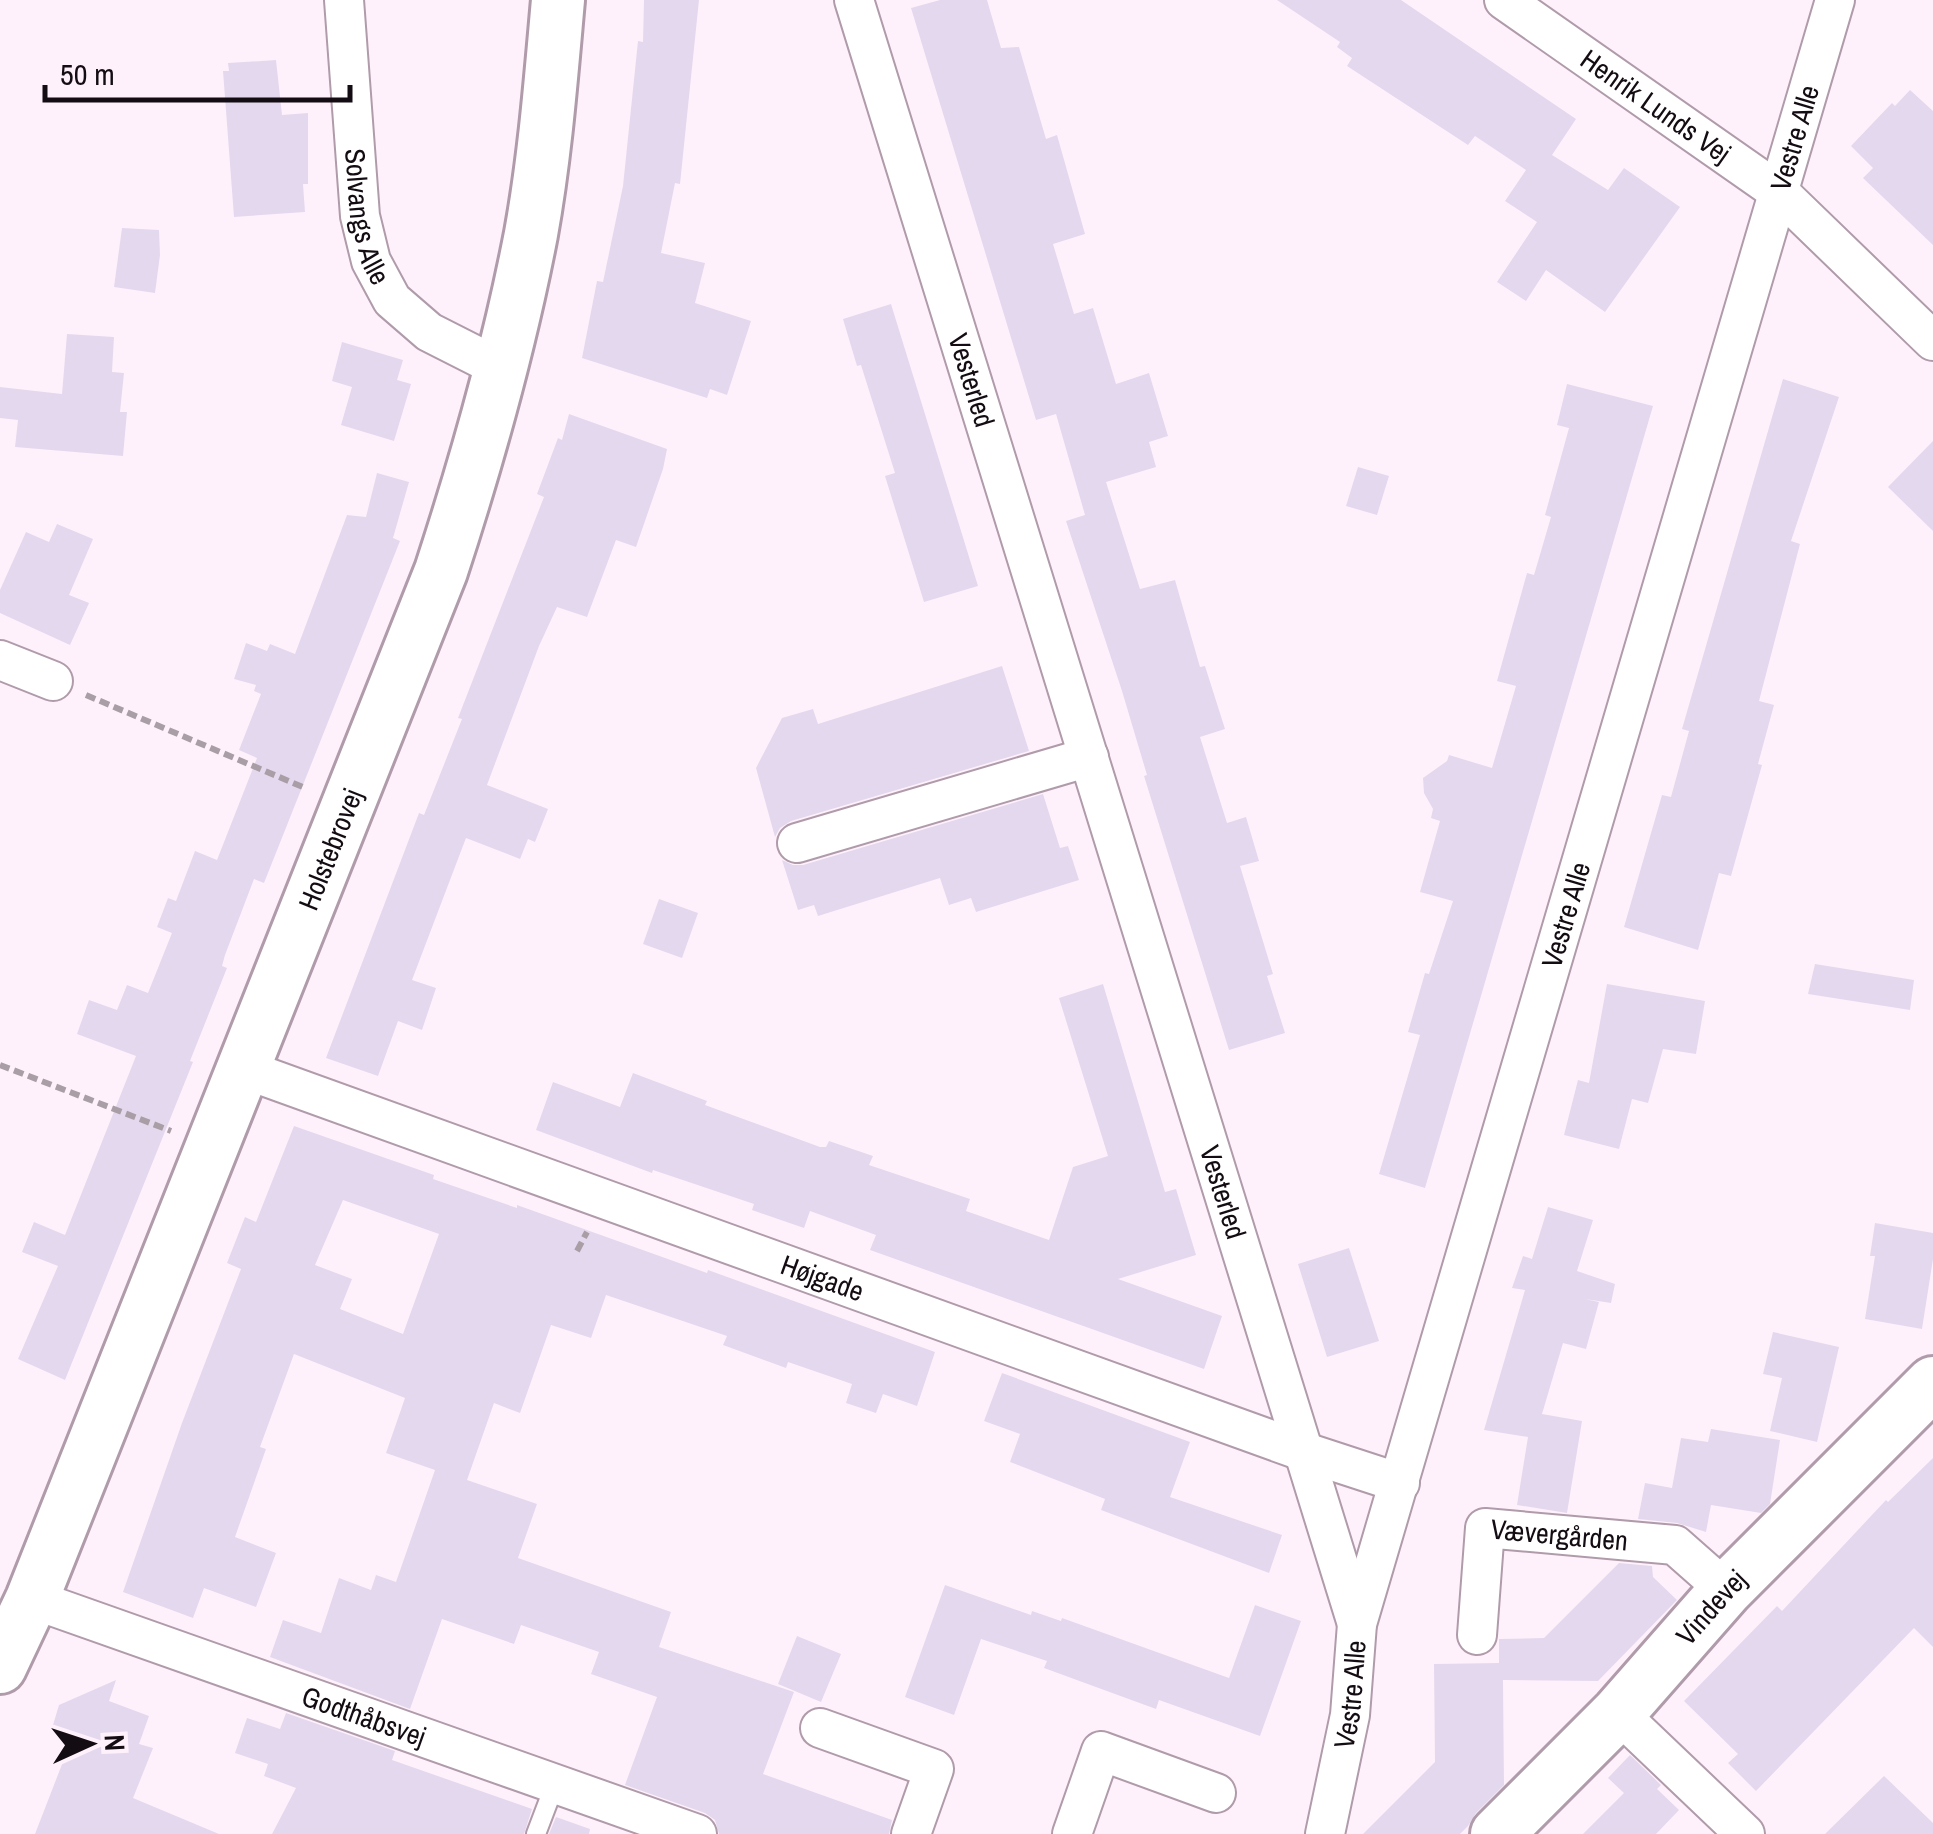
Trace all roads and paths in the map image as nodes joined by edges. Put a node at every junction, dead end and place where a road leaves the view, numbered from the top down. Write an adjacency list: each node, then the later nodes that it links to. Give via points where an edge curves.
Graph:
1 (344, 0): 8 (street, Solvangs Alle, via 360,216 371,261 392,300 429,332)
2 (558, 0): 8 (street, Holstebrovej, via 530,234)
3 (854, 0): 11 (street, Vesterled)
4 (1504, 0): 6 (street, Henrik Lunds Vej)
5 (1835, 0): 6 (street, Vestre Alle)
6 (1780, 193): 7 (street, Henrik Lunds Vej); 19 (street, Vestre Alle)
7 (1933, 341)
8 (500, 368): 12 (street, Holstebrovej, via 440,572)
9 (0, 660): 10 (street)
10 (52, 681): 12 (path)
11 (1089, 757): 13 (street); 18 (street, Vesterled)
12 (348, 806): 15 (street, Holstebrovej)
13 (797, 844)
14 (0, 1065): 16 (path)
15 (244, 1069): 16 (street, Holstebrovej); 18 (street, Højgade)
16 (212, 1148): 21 (street, Holstebrovej)
17 (1933, 1384): 20 (street, Vindevej)
18 (1302, 1451): 19 (street, Højgade); 22 (street, Vesterled)
19 (1400, 1483): 22 (street, Vestre Alle)
20 (1726, 1590): 23 (street, Vævergården, via 1675,1545 1485,1528); 25 (street, Vindevej)
21 (32, 1599): 24 (street, Holstebrovej); 27 (street, Godthåbsvej)
22 (1357, 1624): 33 (street, Vestre Alle, via 1350,1715)
23 (1478, 1635)
24 (0, 1666)
25 (1618, 1713): 34 (street, Vindevej); 35 (street)
26 (820, 1728): 31 (street, via 934,1769)
27 (555, 1784): 29 (lane); 30 (street, Godthåbsvej)
28 (1216, 1792): 32 (street, via 1101,1752)
29 (536, 1834)
30 (697, 1834)
31 (911, 1834)
32 (1072, 1834)
33 (1326, 1834)
34 (1497, 1834)
35 (1745, 1834)

